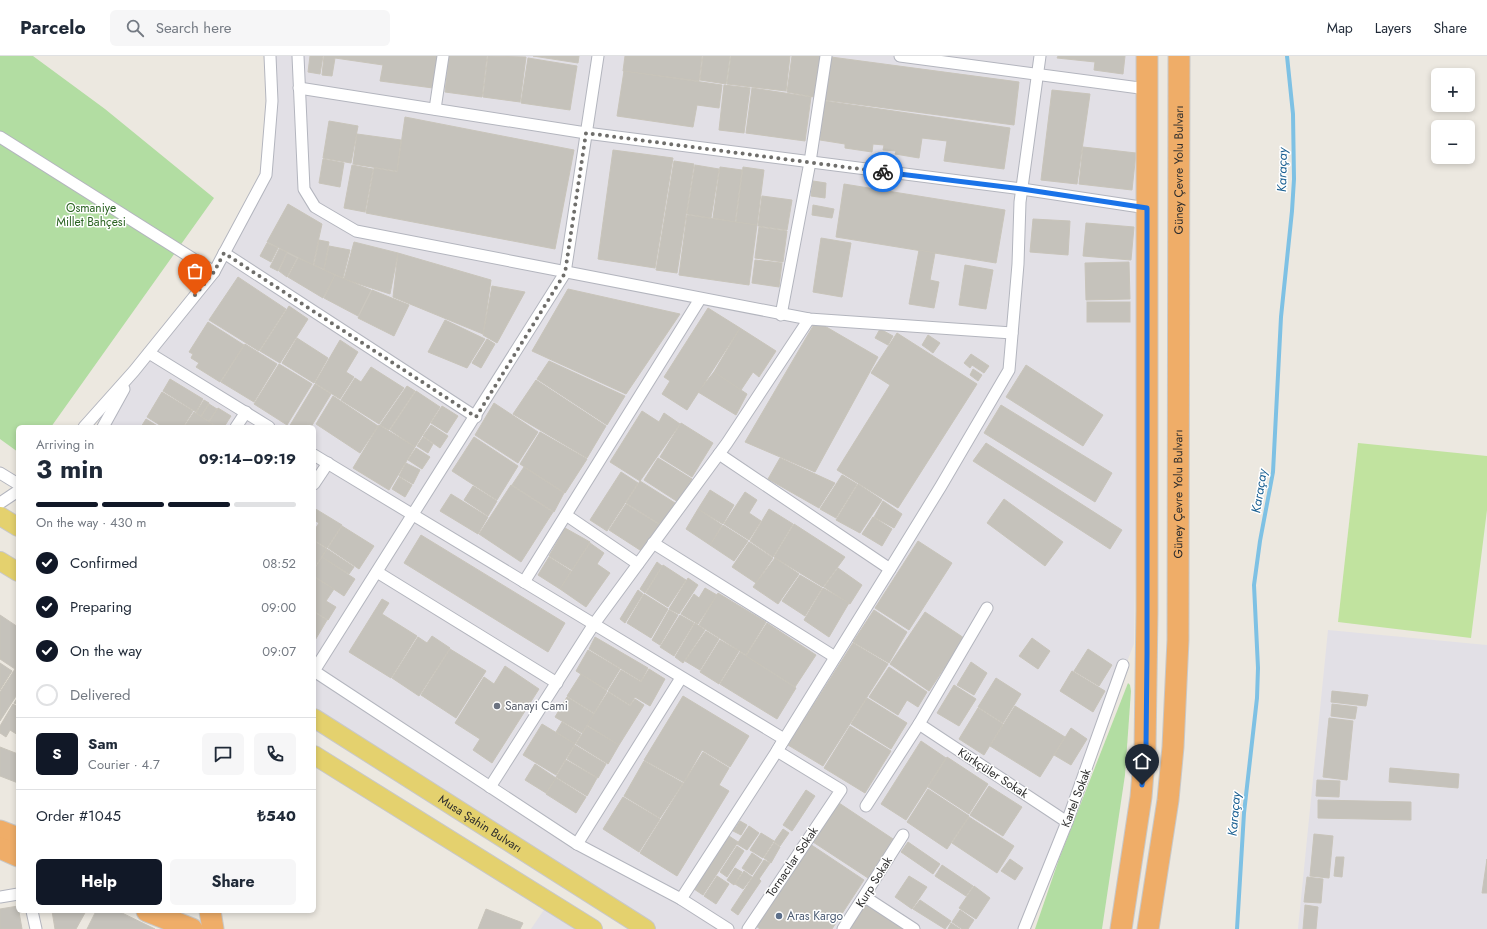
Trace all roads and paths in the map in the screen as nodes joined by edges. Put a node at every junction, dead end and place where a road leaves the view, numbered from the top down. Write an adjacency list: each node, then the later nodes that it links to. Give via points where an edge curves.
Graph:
1 (270, 56): 19 (street, via 272,101 266,175)
2 (298, 56): 11 (street)
3 (443, 56): 13 (street)
4 (598, 56): 14 (street)
5 (826, 56): 16 (street)
6 (900, 56): 10 (street)
7 (1040, 56): 10 (street)
8 (1147, 56): 12 (highway)
9 (1179, 56): 94 (highway, Güney Çevre Yolu Bulvarı, via 1178,640 1168,800)
10 (1037, 75): 12 (street); 17 (street)
11 (299, 88): 13 (street); 21 (street, via 304,189 315,207 356,231)
12 (1147, 89): 18 (highway)
13 (435, 109): 14 (street)
14 (586, 133): 16 (street); 21 (street)
15 (0, 137): 20 (street)
16 (810, 162): 17 (street); 23 (street)
17 (1022, 189): 18 (street); 25 (street)
18 (1147, 208): 93 (highway, via 1146,748)
19 (224, 253): 20 (street); 29 (street)
20 (214, 272): 26 (street)
21 (565, 273): 22 (street); 29 (street)
22 (700, 299): 23 (street); 42 (street)
23 (781, 315): 24 (street)
24 (809, 319): 25 (street); 34 (street)
25 (1012, 333): 49 (street, via 1009,370)
26 (149, 353): 27 (street); 28 (street)
27 (134, 371): 30 (street); 31 (street)
28 (246, 412): 32 (street); 33 (street)
29 (476, 417): 44 (street)
30 (86, 425)
31 (104, 425)
32 (237, 425)
33 (266, 425)
34 (719, 454): 46 (street); 49 (street)
35 (316, 456): 36 (street)
36 (328, 463): 38 (street); 44 (street)
37 (0, 473): 39 (street)
38 (316, 481)
39 (16, 483)
40 (16, 493): 41 (street)
41 (0, 503)
42 (566, 515): 48 (street); 52 (street)
43 (0, 516): 45 (main road)
44 (414, 516): 51 (street); 52 (street)
45 (16, 526)
46 (653, 543): 48 (street); 55 (street)
47 (0, 561): 50 (main road)
48 (638, 564): 54 (street)
49 (890, 569): 55 (street)
50 (16, 571)
51 (378, 572): 57 (street); 60 (street)
52 (524, 582): 54 (street)
53 (987, 608): 62 (street)
54 (594, 624): 59 (street); 60 (street)
55 (835, 658): 63 (street)
56 (1124, 665): 67 (street, Kartel Sokak)
57 (316, 668)
58 (316, 672): 65 (street)
59 (682, 678): 63 (street, via 784,739); 71 (street)
60 (557, 683): 65 (street)
61 (316, 719): 87 (main road, Musa Şahin Bulvarı)
62 (919, 724): 66 (street); 67 (street, Kürkçüler Sokak)
63 (777, 751): 77 (street); 89 (street, Tornacılar Sokak, via 840,790)
64 (316, 756): 86 (main road)
65 (490, 787): 71 (street)
66 (866, 806)
67 (1068, 822): 92 (street, Kartel Sokak)
68 (0, 831): 70 (highway)
69 (903, 835): 75 (street, Kurp Sokak)
70 (16, 837)
71 (576, 844): 77 (street)
72 (0, 848): 73 (highway)
73 (16, 855)
74 (16, 894): 76 (street)
75 (865, 897): 90 (street, Kurp Sokak); 91 (street)
76 (0, 898)
77 (681, 899): 88 (street)
78 (32, 913): 82 (street)
79 (152, 913): 83 (highway)
80 (194, 913): 84 (highway)
81 (210, 913): 85 (highway)
82 (36, 929)
83 (192, 929)
84 (198, 929)
85 (213, 929)
86 (593, 929)
87 (646, 929)
88 (728, 929)
89 (748, 929)
90 (844, 929)
91 (914, 929)
92 (1024, 929)
93 (1121, 929)
94 (1148, 929)

